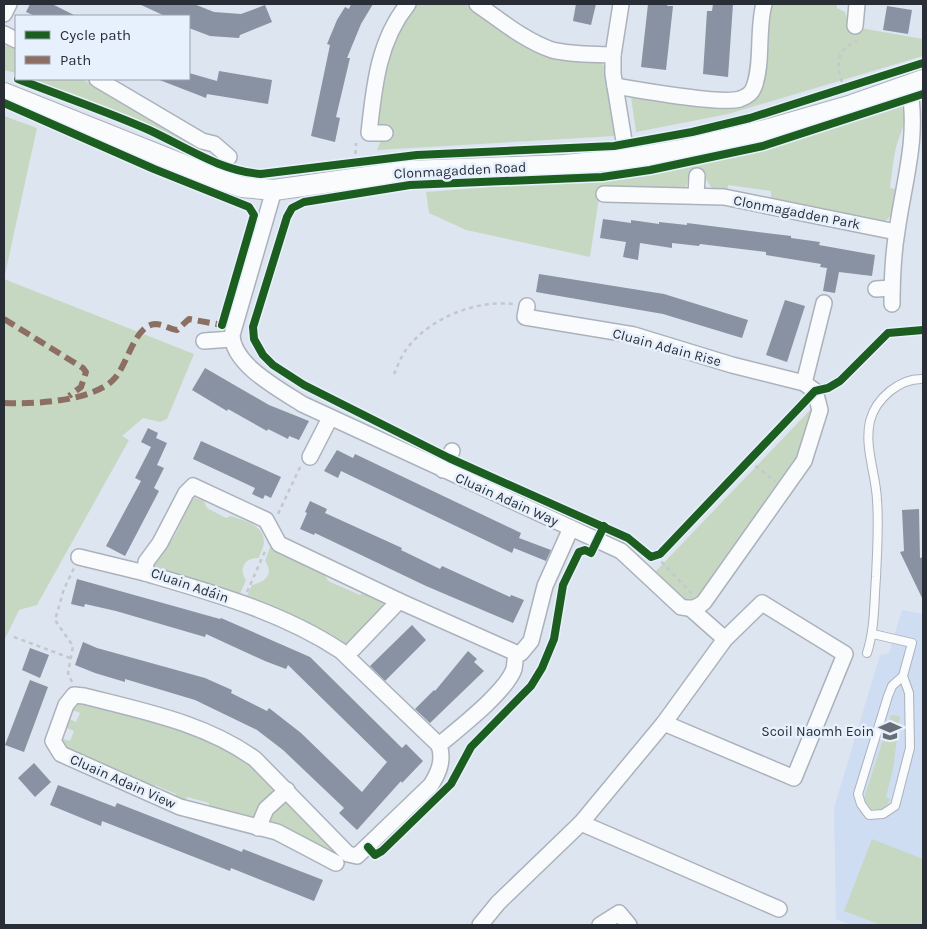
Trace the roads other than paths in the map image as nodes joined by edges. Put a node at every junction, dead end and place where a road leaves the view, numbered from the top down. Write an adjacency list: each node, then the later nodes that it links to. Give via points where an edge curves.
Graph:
1 (8, 4): 7 (street)
2 (408, 4): 14 (street, via 392,28 375,78 369,133)
3 (477, 4): 9 (street, via 520,34 551,49)
4 (622, 4): 9 (street)
5 (764, 4): 12 (street, via 759,22 754,89 739,100)
6 (857, 4): 8 (street)
7 (4, 14)
8 (857, 33)
9 (613, 55): 12 (street)
10 (99, 80): 15 (street, via 202,141 214,144)
11 (916, 82): 16 (street, Clonmagadden Road, via 852,105 765,130); 21 (street, via 910,162)
12 (615, 86): 16 (street)
13 (4, 93): 18 (street, Clonmagadden Road, via 219,179)
14 (385, 133)
15 (229, 157)
16 (627, 159): 18 (street, Clonmagadden Road, via 564,165 409,171)
17 (697, 176): 20 (street)
18 (274, 190): 27 (street)
19 (604, 194): 20 (street, Clonmagadden Park)
20 (696, 196): 21 (street, Clonmagadden Park, via 770,205)
21 (896, 232): 22 (street)
22 (892, 288): 23 (street); 25 (street)
23 (876, 289)
24 (824, 302): 30 (street)
25 (892, 304)
26 (528, 306): 30 (street, Cluain Adain Rise, via 526,317 634,335)
27 (232, 339): 28 (street); 31 (street, Cluain Adain Way, via 239,357 266,380)
28 (204, 341)
29 (923, 379): 40 (lane, via 906,381 889,392 870,422 868,440 877,510)
30 (810, 387): 39 (street, via 820,410 807,454)
31 (330, 418): 33 (street); 34 (street, Cluain Adain Way)
32 (452, 451): 34 (street)
33 (310, 457)
34 (443, 470): 35 (street, Cluain Adain Way)
35 (571, 528): 39 (street, Cluain Adain Way, via 626,554 681,608); 43 (street, via 545,586 531,641)
36 (79, 557): 37 (street)
37 (145, 572): 38 (street, Cluain Adáin, via 146,562 193,486 266,520 279,544); 47 (street, Cluain Adáin, via 242,602 341,650)
38 (399, 601): 42 (street); 43 (street, Cluain Adáin)
39 (696, 607): 41 (street, Cluain Adain Way)
40 (873, 634): 44 (lane); 45 (lane, via 912,644)
41 (725, 640): 46 (street); 46 (street, via 762,603 845,654 794,778)
42 (353, 648)
43 (516, 653): 47 (street, via 513,670 502,687)
44 (868, 653)
45 (903, 676): 45 (lane, via 909,692 910,748 902,784 895,806 882,814 869,814 858,794 888,696 892,686)
46 (664, 724): 49 (street)
47 (439, 745): 48 (street, via 442,755 432,784 357,856 348,854)
48 (287, 790): 50 (street, via 266,809); 50 (street, Cluain Adain View, via 242,750 193,726 84,696 74,695 66,705 54,741 61,754 180,807)
49 (581, 822): 52 (street); 53 (street, via 498,903)
50 (258, 828): 51 (street, Cluain Adain View, via 277,832)
51 (336, 863)
52 (779, 909)
53 (480, 925)
54 (600, 925): 55 (street, via 619,913)
55 (628, 925)

